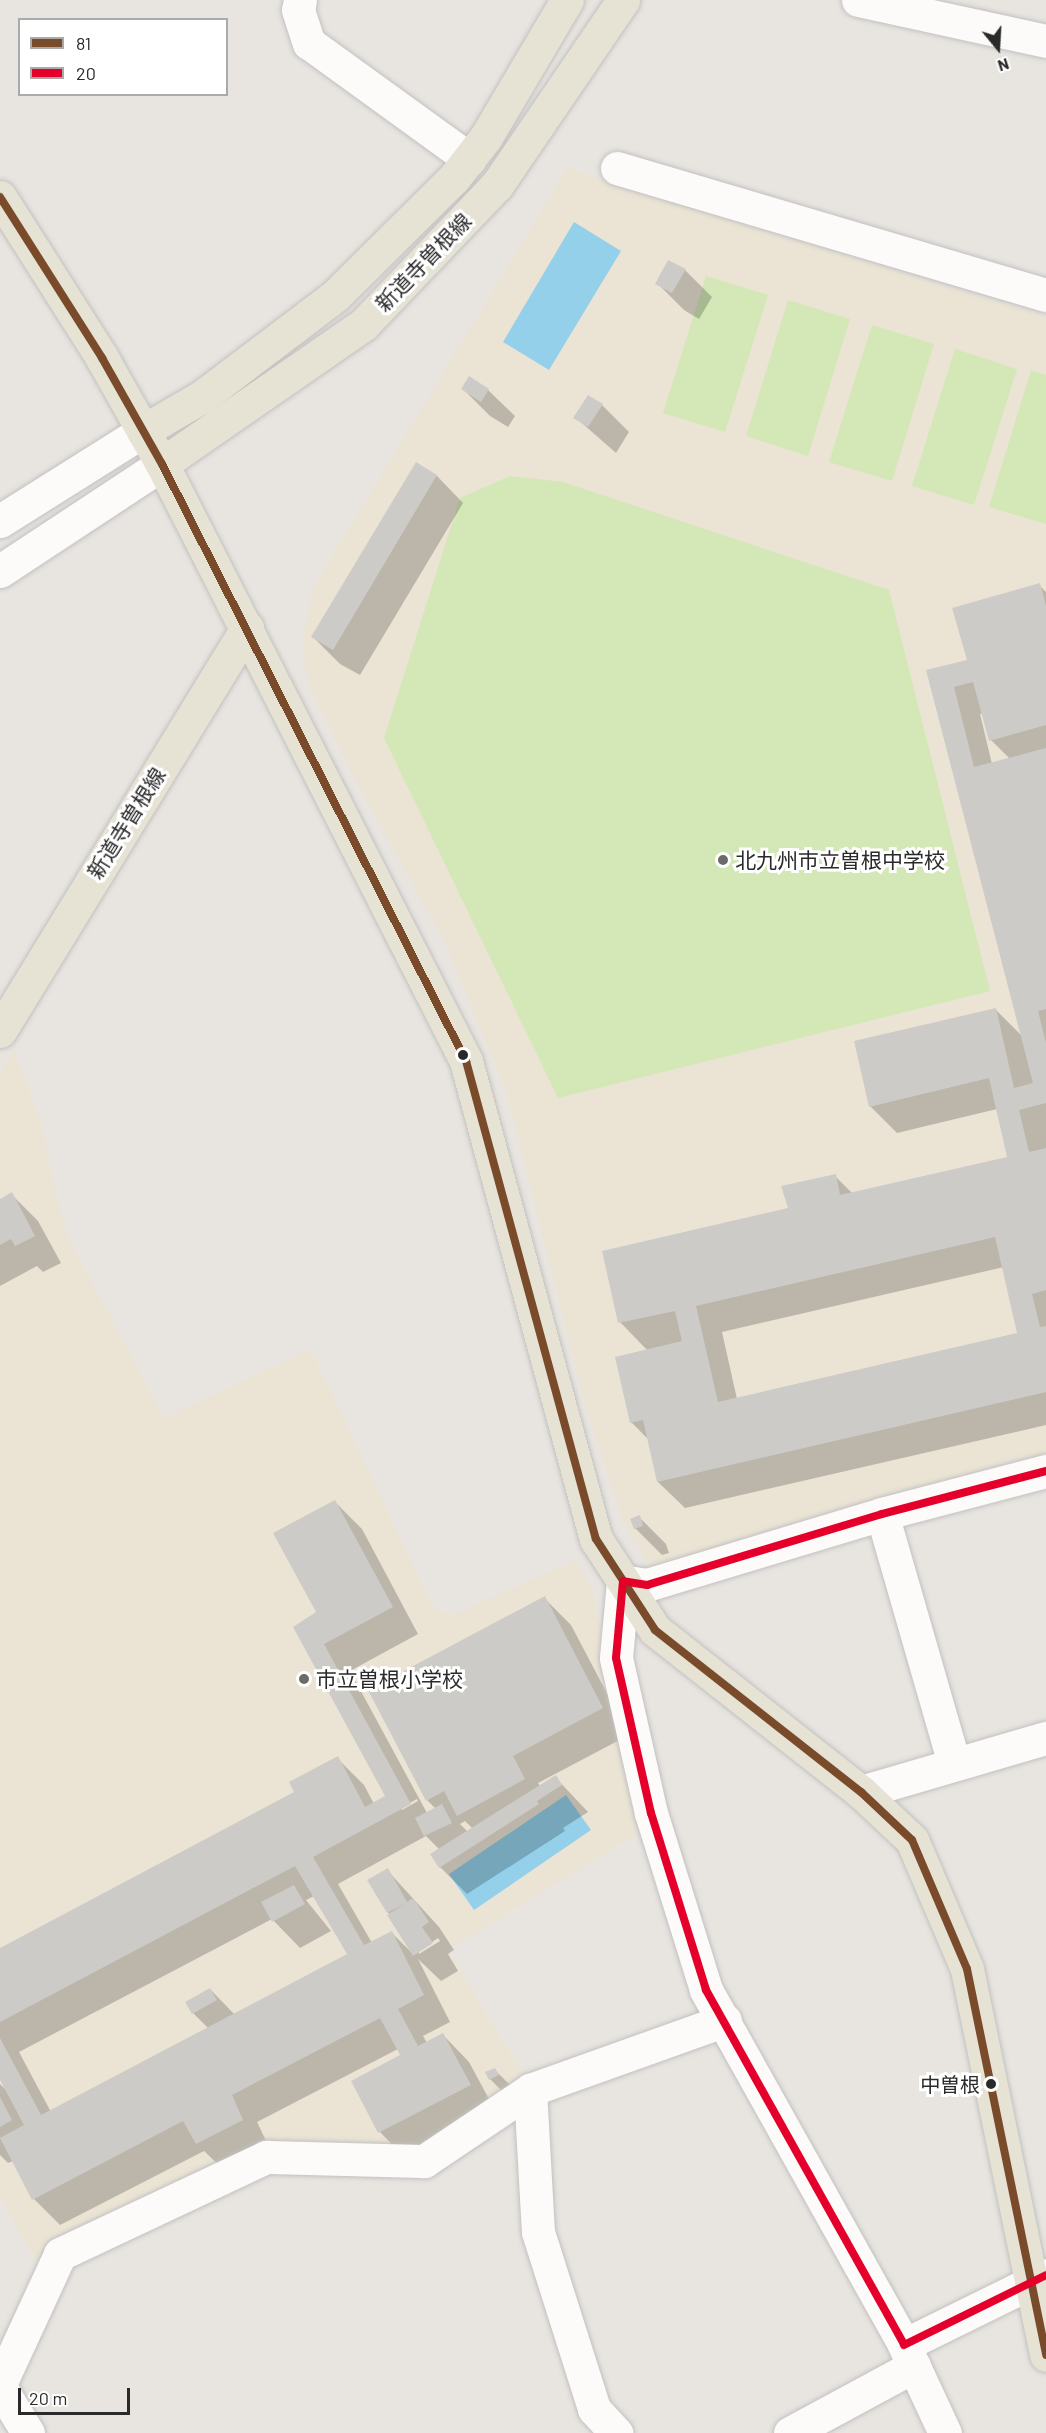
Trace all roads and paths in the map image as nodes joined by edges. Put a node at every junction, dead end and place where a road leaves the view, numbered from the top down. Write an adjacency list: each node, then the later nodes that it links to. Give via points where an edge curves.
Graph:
1 (300, 0): 6 (street, via 298,10 309,43)
2 (567, 0): 6 (main road, 新道寺曽根線)
3 (623, 0): 11 (main road, 新道寺曽根線, via 497,185 364,324)
4 (858, 0): 5 (street)
5 (1046, 41)
6 (469, 159): 10 (main road, 新道寺曽根線, via 336,295 203,396)
7 (617, 168): 9 (street)
8 (0, 197): 10 (main road)
9 (1046, 295)
10 (143, 431): 11 (main road); 12 (street)
11 (162, 464): 13 (street); 14 (main road)
12 (0, 521)
13 (0, 571)
14 (247, 628): 15 (main road, 新道寺曽根線); 18 (main road, via 466,1061 596,1539)
15 (2, 1019)
16 (1046, 1471): 17 (street)
17 (882, 1514): 18 (street, via 647,1585); 20 (street)
18 (623, 1581): 21 (main road, via 655,1630); 22 (street, via 616,1658 651,1814 706,1990)
19 (1046, 1738): 20 (street)
20 (954, 1763): 21 (street)
21 (861, 1792): 24 (main road, via 912,1840 967,1969)
22 (725, 2020): 23 (street); 26 (street)
23 (530, 2090): 27 (street, via 424,2162 266,2157 60,2254); 29 (street, via 538,2232 594,2409)
24 (1038, 2279): 25 (main road); 26 (street)
25 (1046, 2355)
26 (909, 2356): 30 (street); 31 (street)
27 (0, 2386): 28 (street)
28 (28, 2433)
29 (616, 2433)
30 (790, 2433)
31 (945, 2433)

